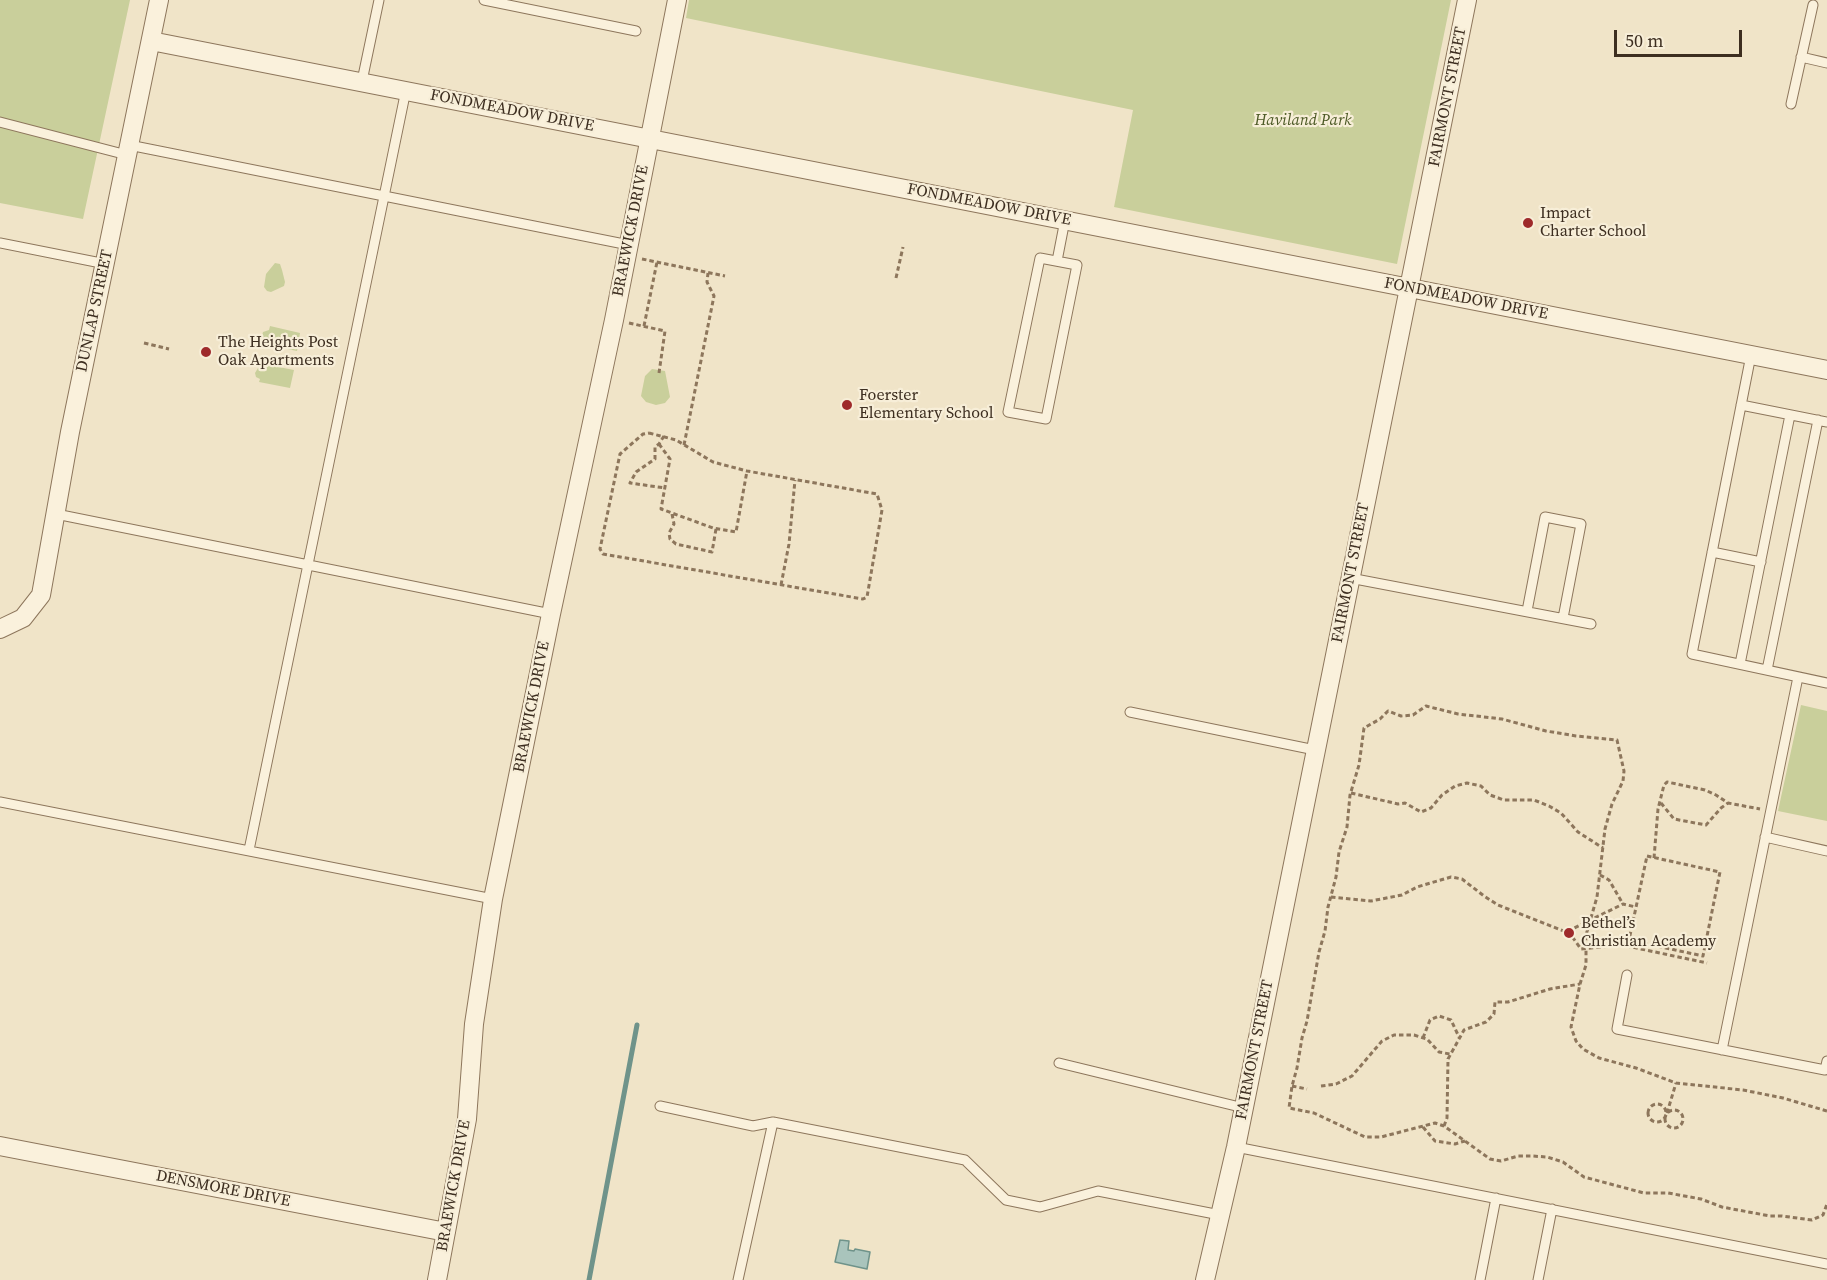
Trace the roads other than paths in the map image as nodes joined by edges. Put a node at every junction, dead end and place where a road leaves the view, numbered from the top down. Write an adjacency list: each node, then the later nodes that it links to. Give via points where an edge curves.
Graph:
1 (159, 0): 8 (street, DUNLAP STREET)
2 (379, 0): 11 (lane)
3 (484, 0): 7 (lane)
4 (677, 0): 15 (street, BRAEWICK DRIVE)
5 (1467, 0): 23 (street, FAIRMONT STREET)
6 (1813, 5): 9 (lane)
7 (636, 31)
8 (151, 41): 11 (street, FONDMEADOW DRIVE); 16 (street, DUNLAP STREET)
9 (1801, 57): 10 (lane); 13 (lane)
10 (1827, 63)
11 (362, 81): 12 (street, FONDMEADOW DRIVE)
12 (406, 90): 15 (street, FONDMEADOW DRIVE); 17 (lane)
13 (1791, 104)
14 (0, 122): 16 (lane)
15 (649, 138): 18 (street, FONDMEADOW DRIVE); 20 (street, BRAEWICK DRIVE)
16 (128, 150): 17 (lane); 22 (street, DUNLAP STREET)
17 (385, 196): 20 (lane); 32 (lane)
18 (1065, 220): 21 (lane); 23 (street, FONDMEADOW DRIVE)
19 (0, 243): 22 (lane)
20 (628, 250): 35 (street, BRAEWICK DRIVE)
21 (1057, 261): 21 (lane, via 1040,258 1008,412 1046,419 1077,265)
22 (106, 264): 29 (street, DUNLAP STREET)
23 (1410, 288): 24 (street, FONDMEADOW DRIVE); 33 (street, FAIRMONT STREET)
24 (1751, 355): 25 (street, FONDMEADOW DRIVE); 26 (lane)
25 (1827, 370)
26 (1741, 405): 27 (lane); 30 (lane)
27 (1790, 415): 28 (lane); 31 (lane)
28 (1822, 421): 40 (lane)
29 (56, 514): 32 (lane); 38 (street, DUNLAP STREET, via 41,595 23,618)
30 (1712, 552): 31 (lane); 39 (lane, via 1692,654)
31 (1761, 562): 39 (lane)
32 (308, 564): 35 (lane); 47 (lane)
33 (1350, 578): 34 (lane); 44 (street, FAIRMONT STREET)
34 (1527, 611): 36 (lane); 36 (lane, via 1545,517 1581,524)
35 (551, 614): 49 (street, BRAEWICK DRIVE)
36 (1563, 618): 37 (lane)
37 (1591, 624)
38 (0, 629)
39 (1740, 664): 40 (lane)
40 (1767, 670): 41 (lane)
41 (1798, 677): 42 (lane); 46 (lane)
42 (1827, 683)
43 (1130, 712): 44 (lane)
44 (1315, 750): 55 (street, FAIRMONT STREET)
45 (0, 802): 47 (lane)
46 (1765, 837): 48 (lane); 51 (lane)
47 (249, 850): 49 (lane)
48 (1827, 851)
49 (493, 899): 62 (street, BRAEWICK DRIVE, via 474,1024 467,1119)
50 (1627, 975): 51 (lane, via 1617,1029)
51 (1722, 1050): 52 (lane, via 1825,1070)
52 (1827, 1061)
53 (1059, 1063): 55 (lane)
54 (660, 1106): 56 (lane, via 753,1126)
55 (1244, 1108): 58 (street, FAIRMONT STREET)
56 (773, 1122): 61 (lane, via 965,1160 1006,1200 1040,1207 1098,1191); 65 (lane)
57 (0, 1146): 62 (street, DENSMORE DRIVE)
58 (1236, 1147): 59 (lane); 61 (street, FAIRMONT STREET)
59 (1496, 1198): 60 (lane); 67 (lane)
60 (1552, 1209): 63 (lane); 68 (lane)
61 (1220, 1215): 66 (street, FAIRMONT STREET)
62 (446, 1232): 64 (street, BRAEWICK DRIVE)
63 (1827, 1264)
64 (437, 1280)
65 (738, 1280)
66 (1205, 1280)
67 (1480, 1280)
68 (1538, 1280)

